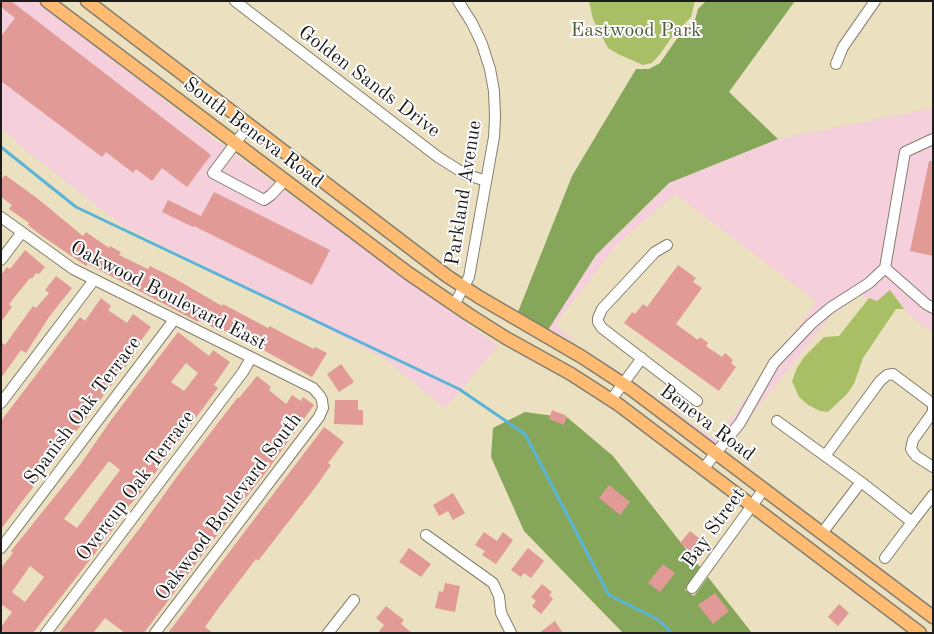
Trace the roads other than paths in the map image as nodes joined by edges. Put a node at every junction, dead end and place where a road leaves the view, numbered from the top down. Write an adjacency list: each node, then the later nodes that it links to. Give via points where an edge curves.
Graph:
1 (47, 1): 9 (main road, South Beneva Road)
2 (88, 1): 7 (main road, South Beneva Road)
3 (235, 1): 11 (street, Golden Sands Drive, via 438,157 465,174)
4 (458, 1): 11 (street, Parkland Avenue, via 482,44 494,91 494,137)
5 (875, 1): 6 (street, via 843,46)
6 (836, 64)
7 (248, 125): 9 (street); 17 (main road, South Beneva Road)
8 (933, 139): 16 (street, via 905,152)
9 (235, 143): 10 (main road, South Beneva Road); 10 (street, via 213,173 264,200)
10 (285, 180): 20 (main road, South Beneva Road)
11 (486, 181): 19 (street, Parkland Avenue, via 469,277)
12 (1, 217): 13 (street, Oakwood Boulevard East)
13 (22, 232): 15 (street); 18 (street, Oakwood Boulevard East, via 67,266)
14 (667, 244): 25 (street, via 655,252 602,309 598,318 602,328)
15 (1, 260)
16 (885, 268): 22 (street); 32 (street, via 811,324 774,363 740,423)
17 (447, 276): 19 (main road, Beneva Road)
18 (94, 280): 23 (street, Oakwood Boulevard East); 30 (street)
19 (464, 287): 21 (street, Parkland Avenue); 26 (main road, Beneva Road)
20 (436, 293): 21 (main road, Beneva Road)
21 (454, 305): 28 (main road, Beneva Road)
22 (933, 308)
23 (174, 320): 24 (street, Oakwood Boulevard East); 43 (street, Spanish Oak Terrace)
24 (250, 358): 27 (street, Oakwood Boulevard East, via 313,388); 48 (street, Overcup Oak Terrace, via 244,372)
25 (642, 358): 26 (street); 29 (street)
26 (623, 384): 28 (street); 32 (main road, Beneva Road)
27 (322, 400): 49 (street, Oakwood Boulevard South, via 319,417)
28 (611, 400): 35 (main road, Beneva Road)
29 (697, 401)
30 (1, 403)
31 (777, 421): 33 (street)
32 (716, 452): 35 (street); 37 (main road, Beneva Road)
33 (825, 456): 34 (street, via 880,381 893,374 933,404 933,412 911,449); 36 (street)
34 (933, 467)
35 (703, 469): 39 (main road, Beneva Road)
36 (861, 482): 40 (street); 41 (street)
37 (764, 489): 39 (street, Bay Street); 41 (main road, Beneva Road)
38 (933, 495): 40 (street)
39 (751, 506): 45 (street, Bay Street); 52 (main road, Beneva Road)
40 (912, 522): 44 (street)
41 (822, 533): 47 (main road, Beneva Road)
42 (426, 534): 51 (street, via 493,583 501,613)
43 (1, 548)
44 (885, 558)
45 (692, 588)
46 (354, 600): 50 (street)
47 (933, 617)
48 (46, 633)
49 (155, 633)
50 (328, 633)
51 (511, 633)
52 (920, 633)

